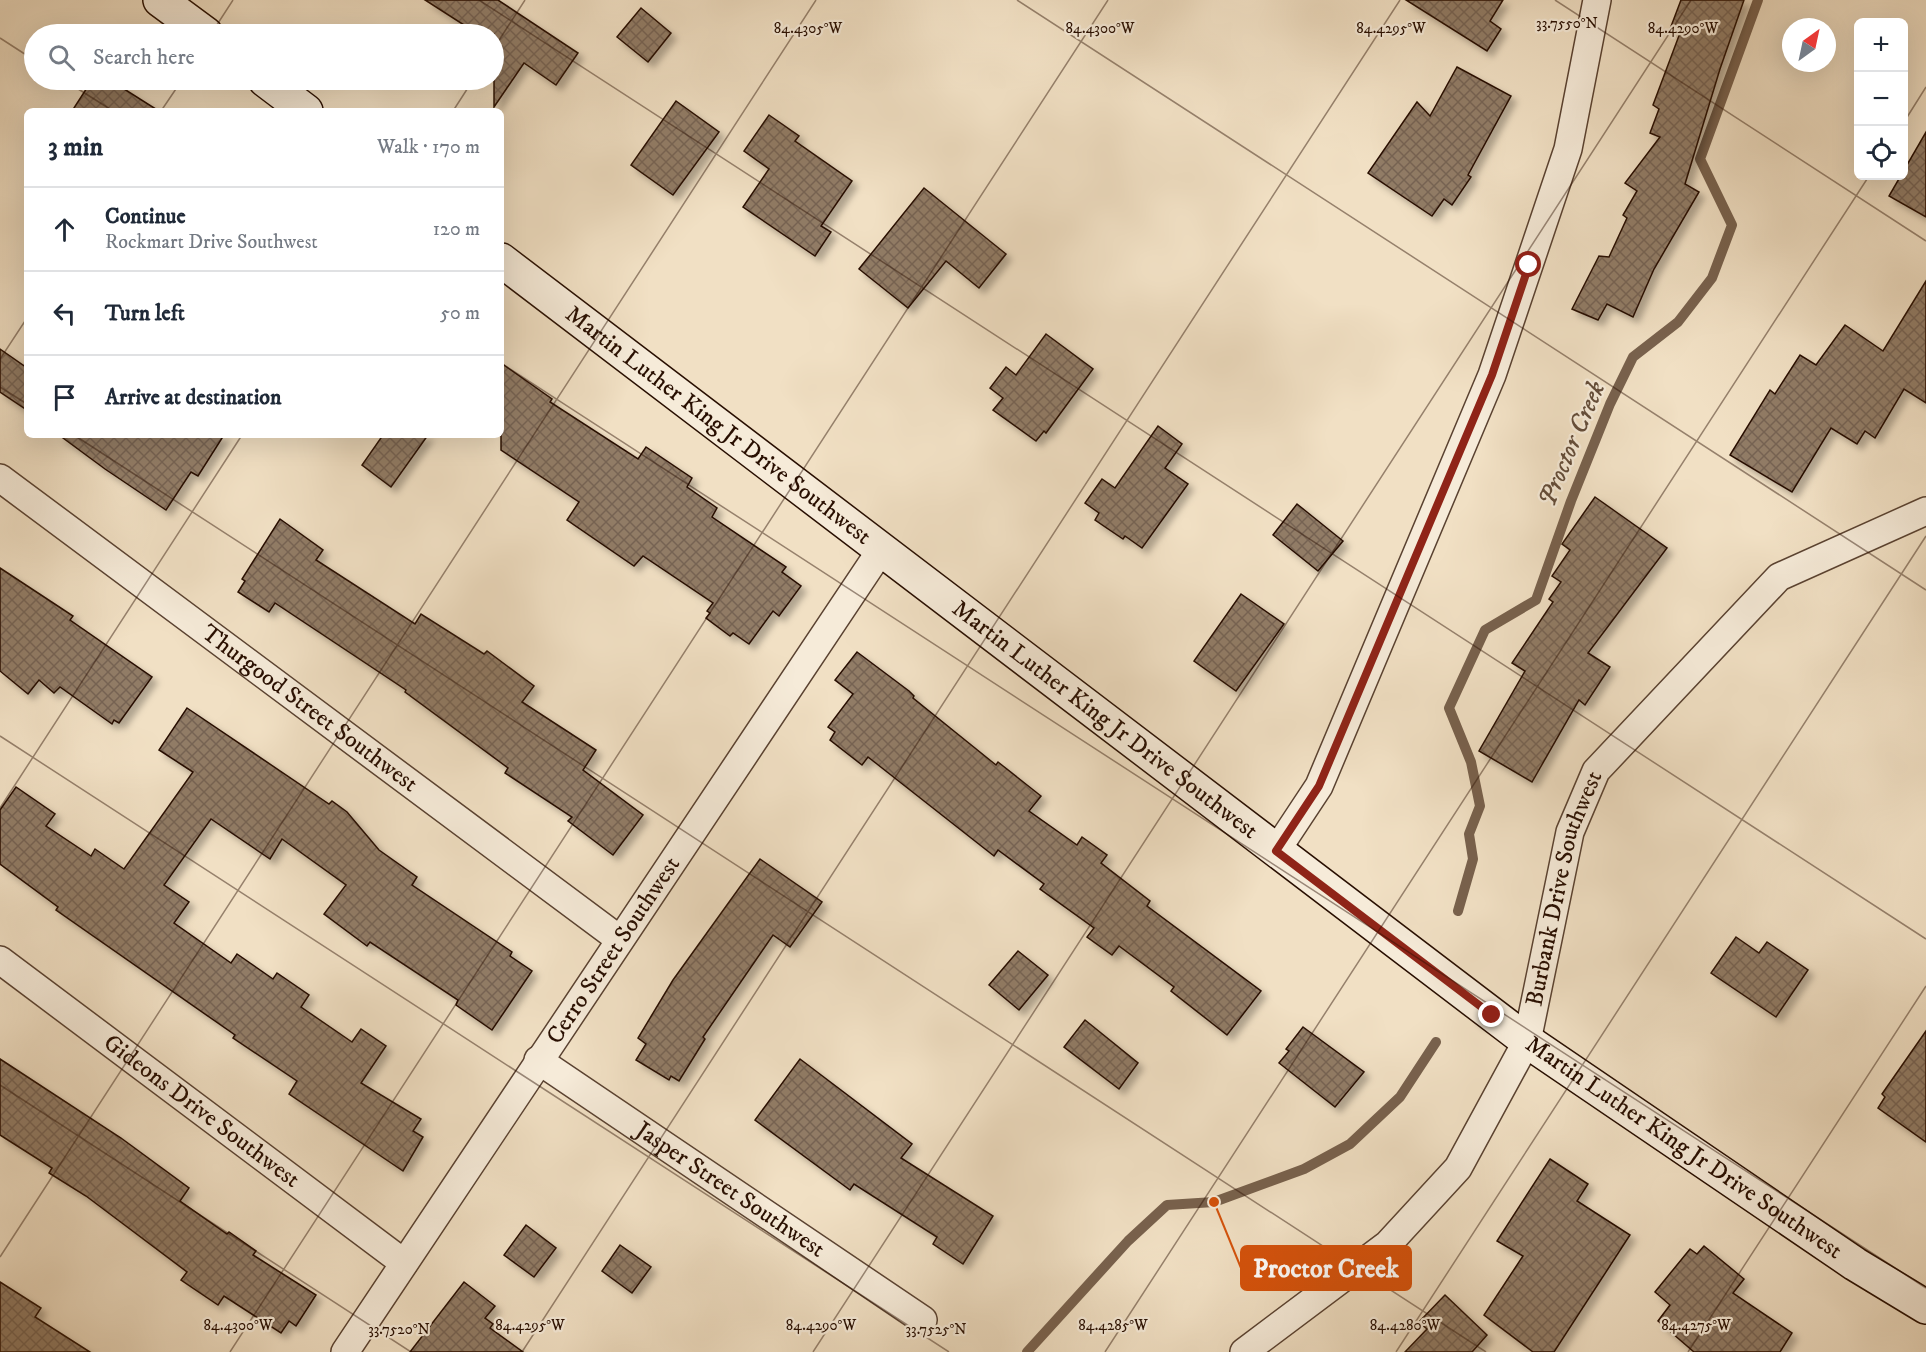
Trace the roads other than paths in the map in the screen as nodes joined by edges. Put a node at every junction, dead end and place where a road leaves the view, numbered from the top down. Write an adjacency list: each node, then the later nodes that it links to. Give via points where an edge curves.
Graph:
1 (160, 0): 3 (main road)
2 (1597, 0): 10 (street, via 1568,149 1492,375 1319,786)
3 (192, 24)
4 (278, 90): 5 (main road)
5 (302, 108)
6 (504, 262): 9 (main road, Martin Luther King Jr Drive Southwest)
7 (0, 478): 11 (street, Thurgood Street Southwest)
8 (1926, 511): 13 (street, Burbank Drive Southwest, via 1779,578 1596,771 1570,832)
9 (881, 550): 10 (main road, Martin Luther King Jr Drive Southwest); 11 (street, Cerro Street Southwest)
10 (1276, 851): 13 (main road, Martin Luther King Jr Drive Southwest)
11 (619, 939): 14 (street, Cerro Street Southwest)
12 (0, 960): 15 (street, Gideons Drive Southwest)
13 (1527, 1041): 16 (main road, Martin Luther King Jr Drive Southwest, via 1854,1264); 19 (street, Burbank Drive Southwest, via 1458,1168 1388,1244)
14 (538, 1060): 15 (street, Cerro Street Southwest); 17 (street, Jasper Street Southwest)
15 (404, 1263): 18 (street, Cerro Street Southwest)
16 (1926, 1307)
17 (923, 1320)
18 (345, 1352)
19 (1244, 1352)

